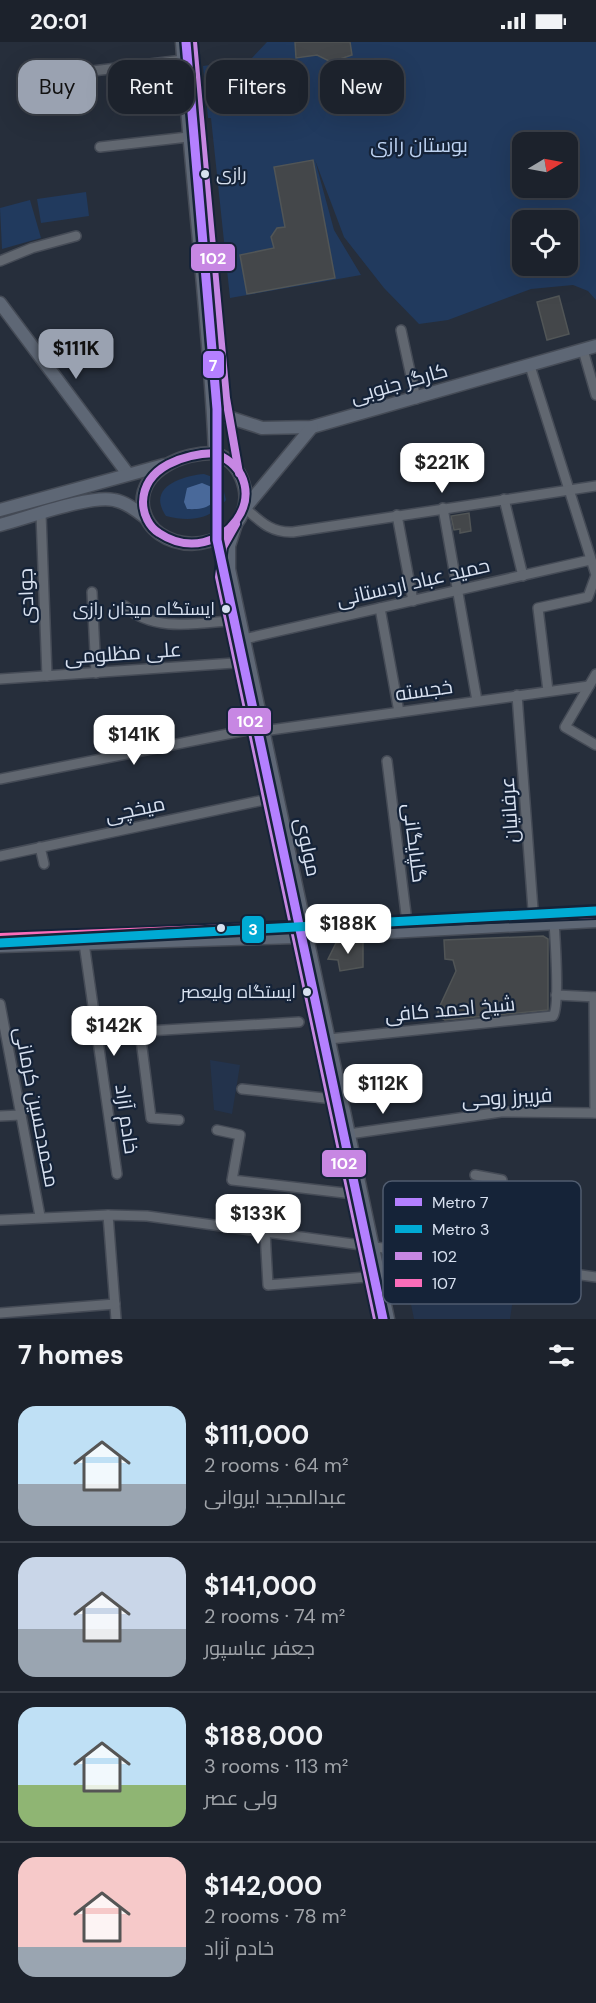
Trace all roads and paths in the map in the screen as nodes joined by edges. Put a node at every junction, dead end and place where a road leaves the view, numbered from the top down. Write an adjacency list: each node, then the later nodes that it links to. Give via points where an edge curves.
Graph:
1 (182, 42): 2 (main road)
2 (183, 60)
3 (187, 114): 4 (main road)
4 (188, 137): 5 (street); 13 (main road)
5 (100, 147)
6 (76, 236): 7 (street)
7 (0, 261)
8 (0, 303): 19 (main road)
9 (401, 330): 15 (street)
10 (596, 346): 11 (main road, کارگر جنوبی)
11 (583, 350): 12 (main road, کارگر جنوبی); 14 (street)
12 (530, 366): 15 (main road, کارگر جنوبی); 21 (street)
13 (212, 392): 16 (main road, کارگر جنوبی, via 228,417 262,428); 17 (main road)
14 (596, 395)
15 (416, 399): 16 (main road, کارگر جنوبی)
16 (312, 428): 23 (main road)
17 (215, 453): 18 (main road, via 193,454); 23 (main road, via 235,466 245,490)
18 (173, 462): 19 (main road); 28 (main road, via 148,483 143,505)
19 (128, 474): 25 (main road)
20 (596, 486): 21 (street)
21 (569, 489): 22 (street); 31 (street)
22 (504, 499): 24 (street); 32 (street)
23 (245, 508): 27 (street, via 267,527 282,532); 29 (main road)
24 (443, 508): 27 (street); 33 (street)
25 (0, 510)
26 (41, 514): 28 (main road, via 113,499); 30 (main road); 43 (street, جوادی)
27 (397, 515): 35 (street)
28 (147, 519): 29 (main road, via 164,536 185,543 211,540)
29 (236, 524): 38 (main road, مولوی, via 228,555)
30 (0, 525)
31 (590, 560): 32 (street, حمید عباد اردستانی); 46 (street, via 596,575 588,597 538,608)
32 (522, 576): 33 (street, حمید عباد اردستانی)
33 (456, 591): 35 (street, حمید عباد اردستانی); 48 (street)
34 (93, 592): 41 (street)
35 (412, 600): 37 (street, حمید عباد اردستانی)
36 (125, 606): 38 (street, via 135,616 152,623 178,627)
37 (380, 608): 39 (street, حمید عباد اردستانی); 49 (street)
38 (240, 620): 39 (main road, مولوی)
39 (244, 639): 40 (main road, مولوی)
40 (249, 662): 41 (street, علی مظلومی); 50 (main road, مولوی)
41 (96, 673): 43 (street, علی مظلومی)
42 (596, 674): 45 (street)
43 (47, 676): 44 (street, علی مظلومی)
44 (0, 679)
45 (589, 686): 46 (street, خجسته); 51 (street, via 565,727)
46 (548, 691): 47 (street, خجسته)
47 (517, 695): 48 (street, خجسته); 60 (street, عرفانیان)
48 (477, 701): 49 (street, خجسته)
49 (399, 712): 50 (street, خجسته)
50 (263, 729): 53 (street, خجسته); 54 (main road, مولوی)
51 (596, 745)
52 (387, 761): 61 (street, گلپایگانی)
53 (0, 778)
54 (278, 798): 55 (street, میخچی); 62 (main road, مولوی)
55 (40, 847): 56 (street, میخچی); 57 (street)
56 (0, 856)
57 (44, 864)
58 (596, 921): 59 (main road)
59 (554, 922): 60 (main road); 65 (street)
60 (534, 923): 61 (main road)
61 (408, 930): 62 (main road)
62 (307, 936): 63 (main road); 71 (main road, مولوی)
63 (84, 943): 64 (main road); 70 (street, خادم آزاد)
64 (0, 946)
65 (556, 995): 66 (street); 71 (street, شیخ احمد کافی, via 556,1012 547,1018)
66 (595, 997): 74 (street)
67 (0, 1004): 75 (street, محمدحسین کرمانی)
68 (299, 1022): 69 (street)
69 (140, 1032): 70 (street); 77 (street, via 151,1118)
70 (97, 1034): 80 (street, خادم آزاد)
71 (328, 1039): 73 (main road, مولوی)
72 (242, 1089): 73 (street)
73 (342, 1100): 79 (main road, مولوی)
74 (596, 1113): 79 (street, فریبرز روحی, via 501,1112)
75 (21, 1115): 76 (street); 85 (street, محمدحسین کرمانی)
76 (0, 1116)
77 (178, 1120)
78 (218, 1130): 83 (street, via 240,1135 232,1180)
79 (349, 1134): 83 (main road, مولوی)
80 (117, 1174)
81 (475, 1175): 82 (street)
82 (502, 1181)
83 (362, 1195): 88 (main road, مولوی)
84 (108, 1215): 85 (street); 87 (street, via 147,1216); 94 (street)
85 (40, 1216): 86 (street)
86 (0, 1220)
87 (264, 1232): 88 (street); 91 (street, via 268,1285)
88 (373, 1248): 89 (street); 91 (main road, مولوی)
89 (383, 1249)
90 (581, 1275): 92 (street)
91 (379, 1276): 93 (main road, مولوی)
92 (596, 1277)
93 (383, 1295)
94 (115, 1304): 96 (street); 97 (street)
95 (385, 1304): 98 (main road, مولوی)
96 (0, 1312)
97 (117, 1319)
98 (388, 1319)

